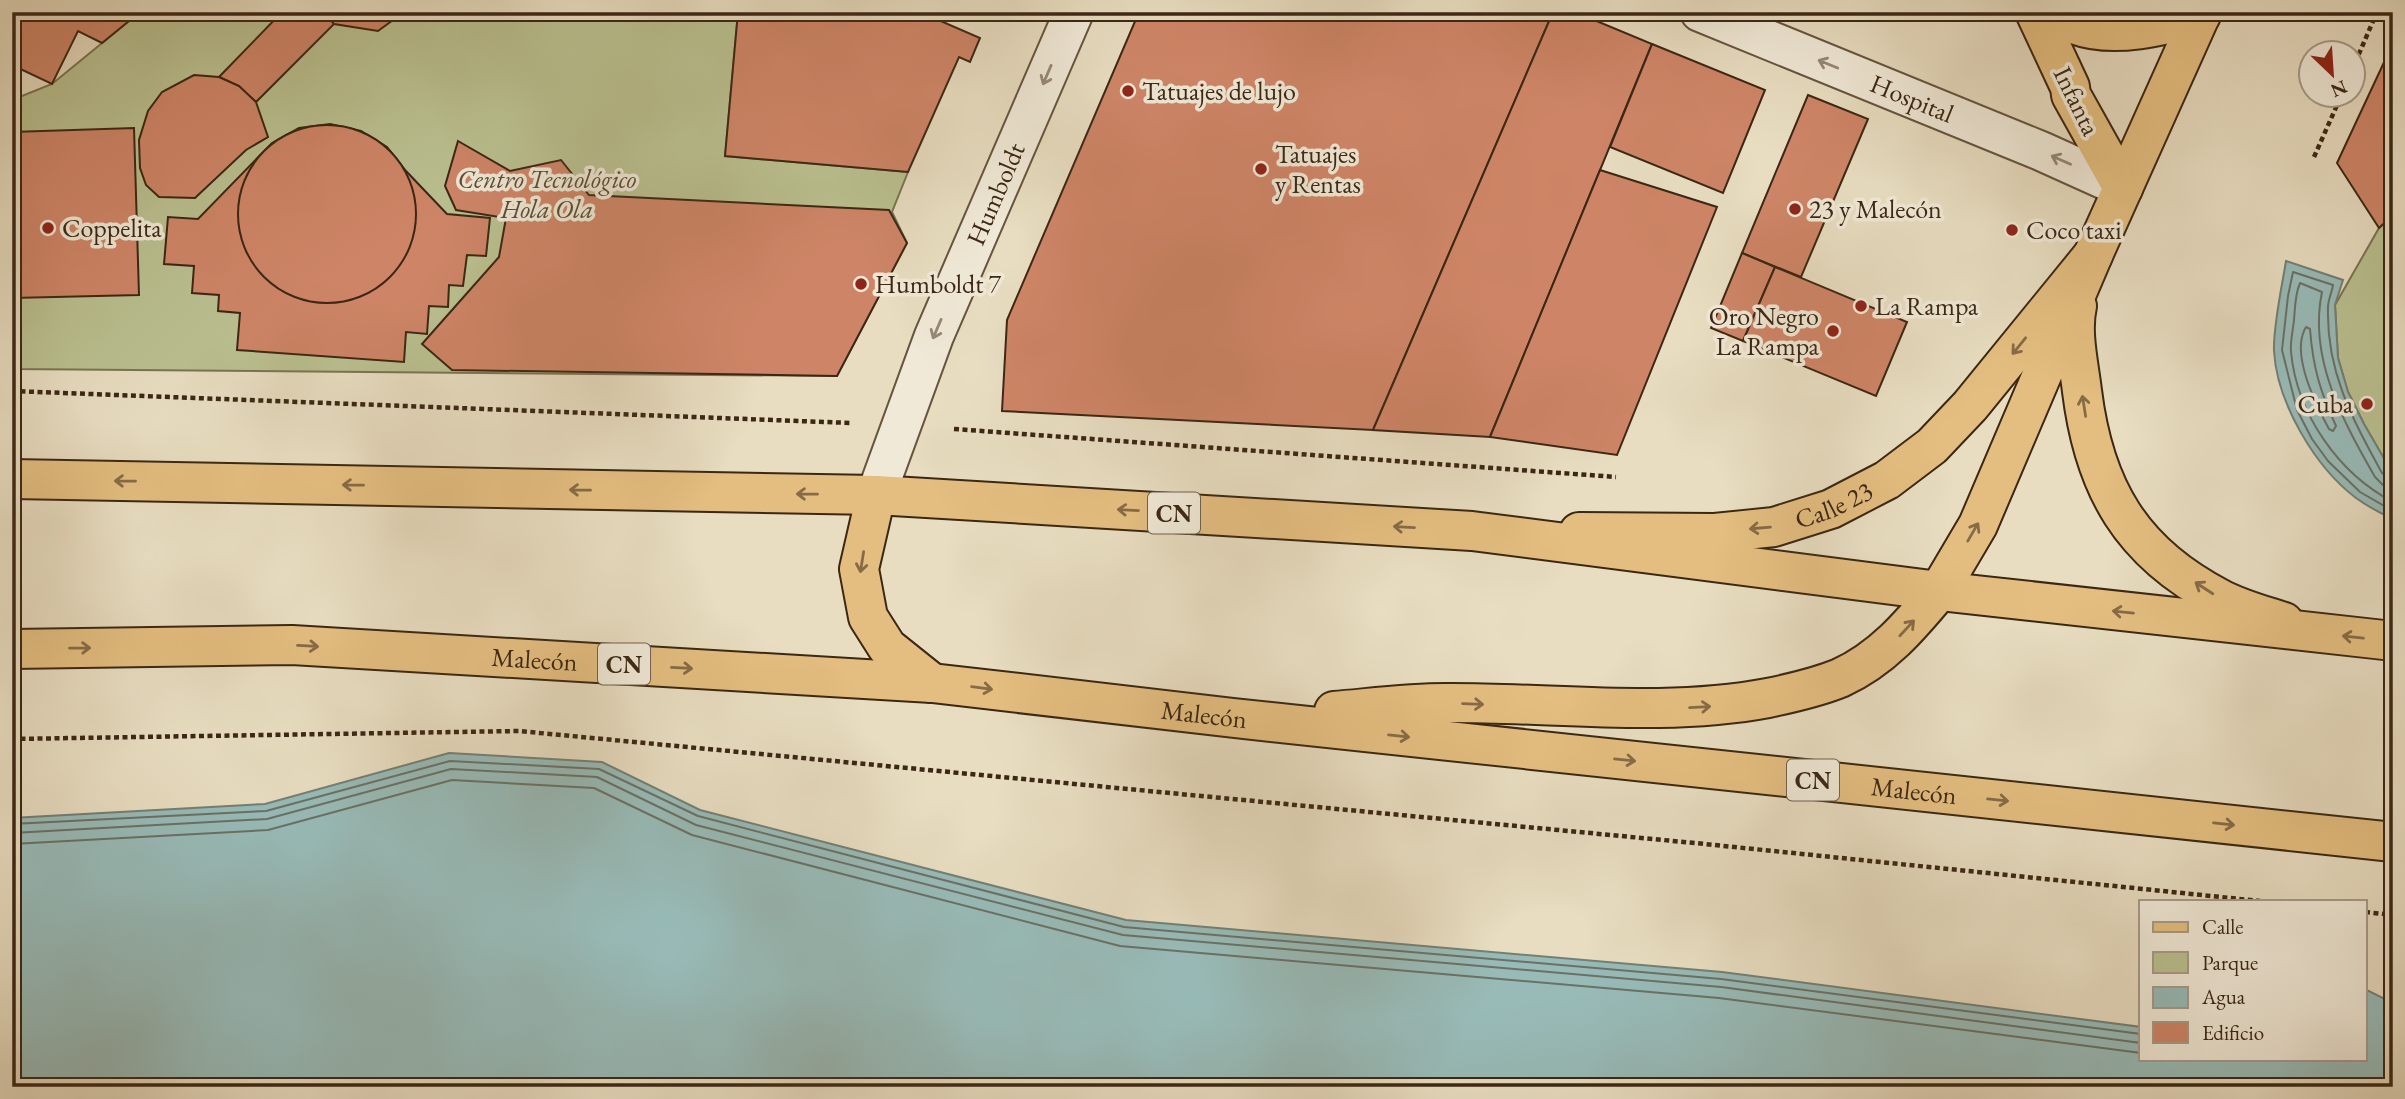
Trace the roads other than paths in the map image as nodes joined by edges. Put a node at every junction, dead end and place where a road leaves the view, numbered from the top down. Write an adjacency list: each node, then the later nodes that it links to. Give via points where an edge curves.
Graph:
1 (1074, 12): 9 (street, Humboldt, one-way to 9, via 934,335)
2 (1700, 12): 6 (street, Hospital, one-way to 2)
3 (2035, 12): 6 (main road, Infanta, via 2071,95)
4 (2057, 12): 5 (main road, via 2074,24 2098,30 2157,28)
5 (2201, 14): 6 (main road, Calle 23)
6 (2123, 188): 7 (main road, Calle 23)
7 (2093, 255): 10 (main road, Calle 23, one-way to 10, via 1932,446 1887,480 1831,509 1774,527 1714,533); 11 (main road, Calle 23, one-way to 7, via 1978,525); 12 (main road, one-way to 7, via 2220,599 2175,570 2143,542 2105,485 2091,446 2077,345 2076,310)
8 (12, 479): 9 (main road, CN, one-way to 8)
9 (876, 495): 10 (main road, CN, one-way to 9); 15 (main road, one-way to 15, via 859,569 868,617 887,647)
10 (1472, 531): 11 (main road, CN)
11 (1939, 591): 12 (main road, CN, one-way to 11); 16 (main road, Calle 23, one-way to 11, via 1444,703 1635,710 1727,706 1840,678 1879,655)
12 (2312, 633): 13 (main road, CN, one-way to 12)
13 (2393, 641)
14 (12, 649): 15 (main road, Malecón / CN, one-way to 15, via 292,645)
15 (932, 682): 16 (main road, Malecón / CN, one-way to 16)
16 (1234, 718): 17 (main road, Malecón / CN, one-way to 17)
17 (2393, 842)

